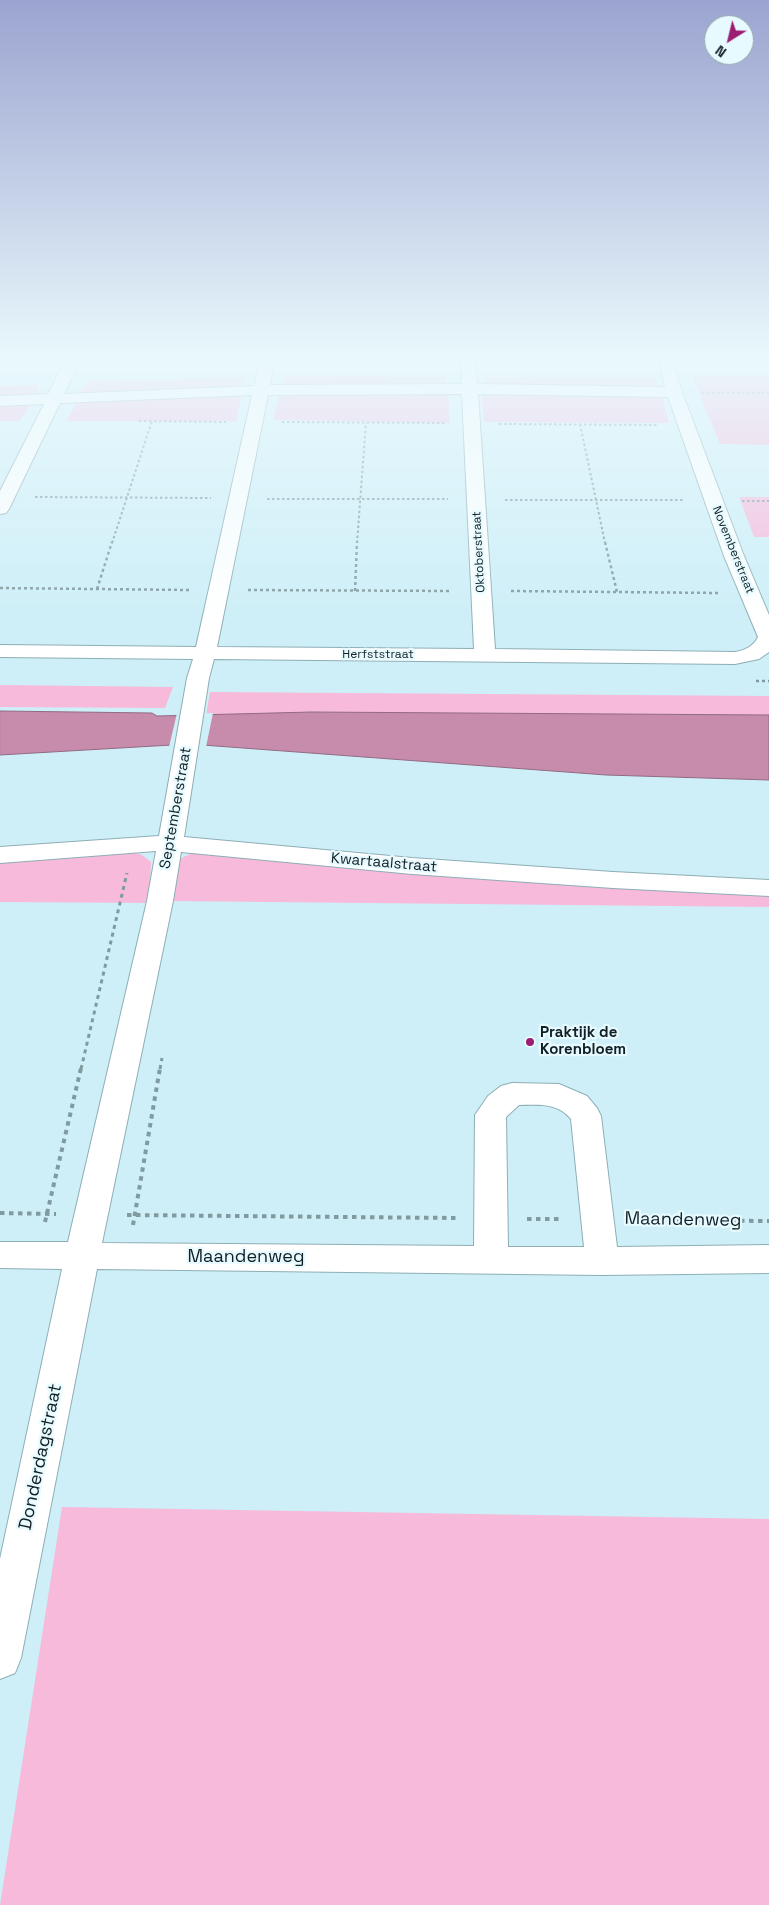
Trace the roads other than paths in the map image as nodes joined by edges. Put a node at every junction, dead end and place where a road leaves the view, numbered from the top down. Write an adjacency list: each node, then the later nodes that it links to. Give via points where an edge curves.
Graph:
1 (30, 447): 5 (street)
2 (248, 447): 8 (street, Septemberstraat)
3 (473, 447): 9 (street, Oktoberstraat)
4 (694, 447): 7 (street, Novemberstraat, via 768,637 765,646)
5 (3, 503)
6 (0, 650): 8 (street, Herfststraat)
7 (756, 653): 9 (street, Herfststraat, via 735,658)
8 (205, 654): 9 (street, Herfststraat); 10 (street, Septemberstraat)
9 (485, 656)
10 (169, 843): 11 (street, Kwartaalstraat); 12 (street, Kwartaalstraat, via 421,866); 14 (street, Septemberstraat, via 160,900)
11 (0, 855)
12 (769, 888)
13 (0, 1255): 14 (street, Maandenweg)
14 (82, 1257): 15 (street, Maandenweg); 18 (street, Donderdagstraat)
15 (491, 1259): 17 (street, Maandenweg); 17 (street, via 490,1115 512,1094 559,1095 576,1104 586,1116)
16 (769, 1259): 17 (street, Maandenweg)
17 (602, 1261)
18 (0, 1658)

